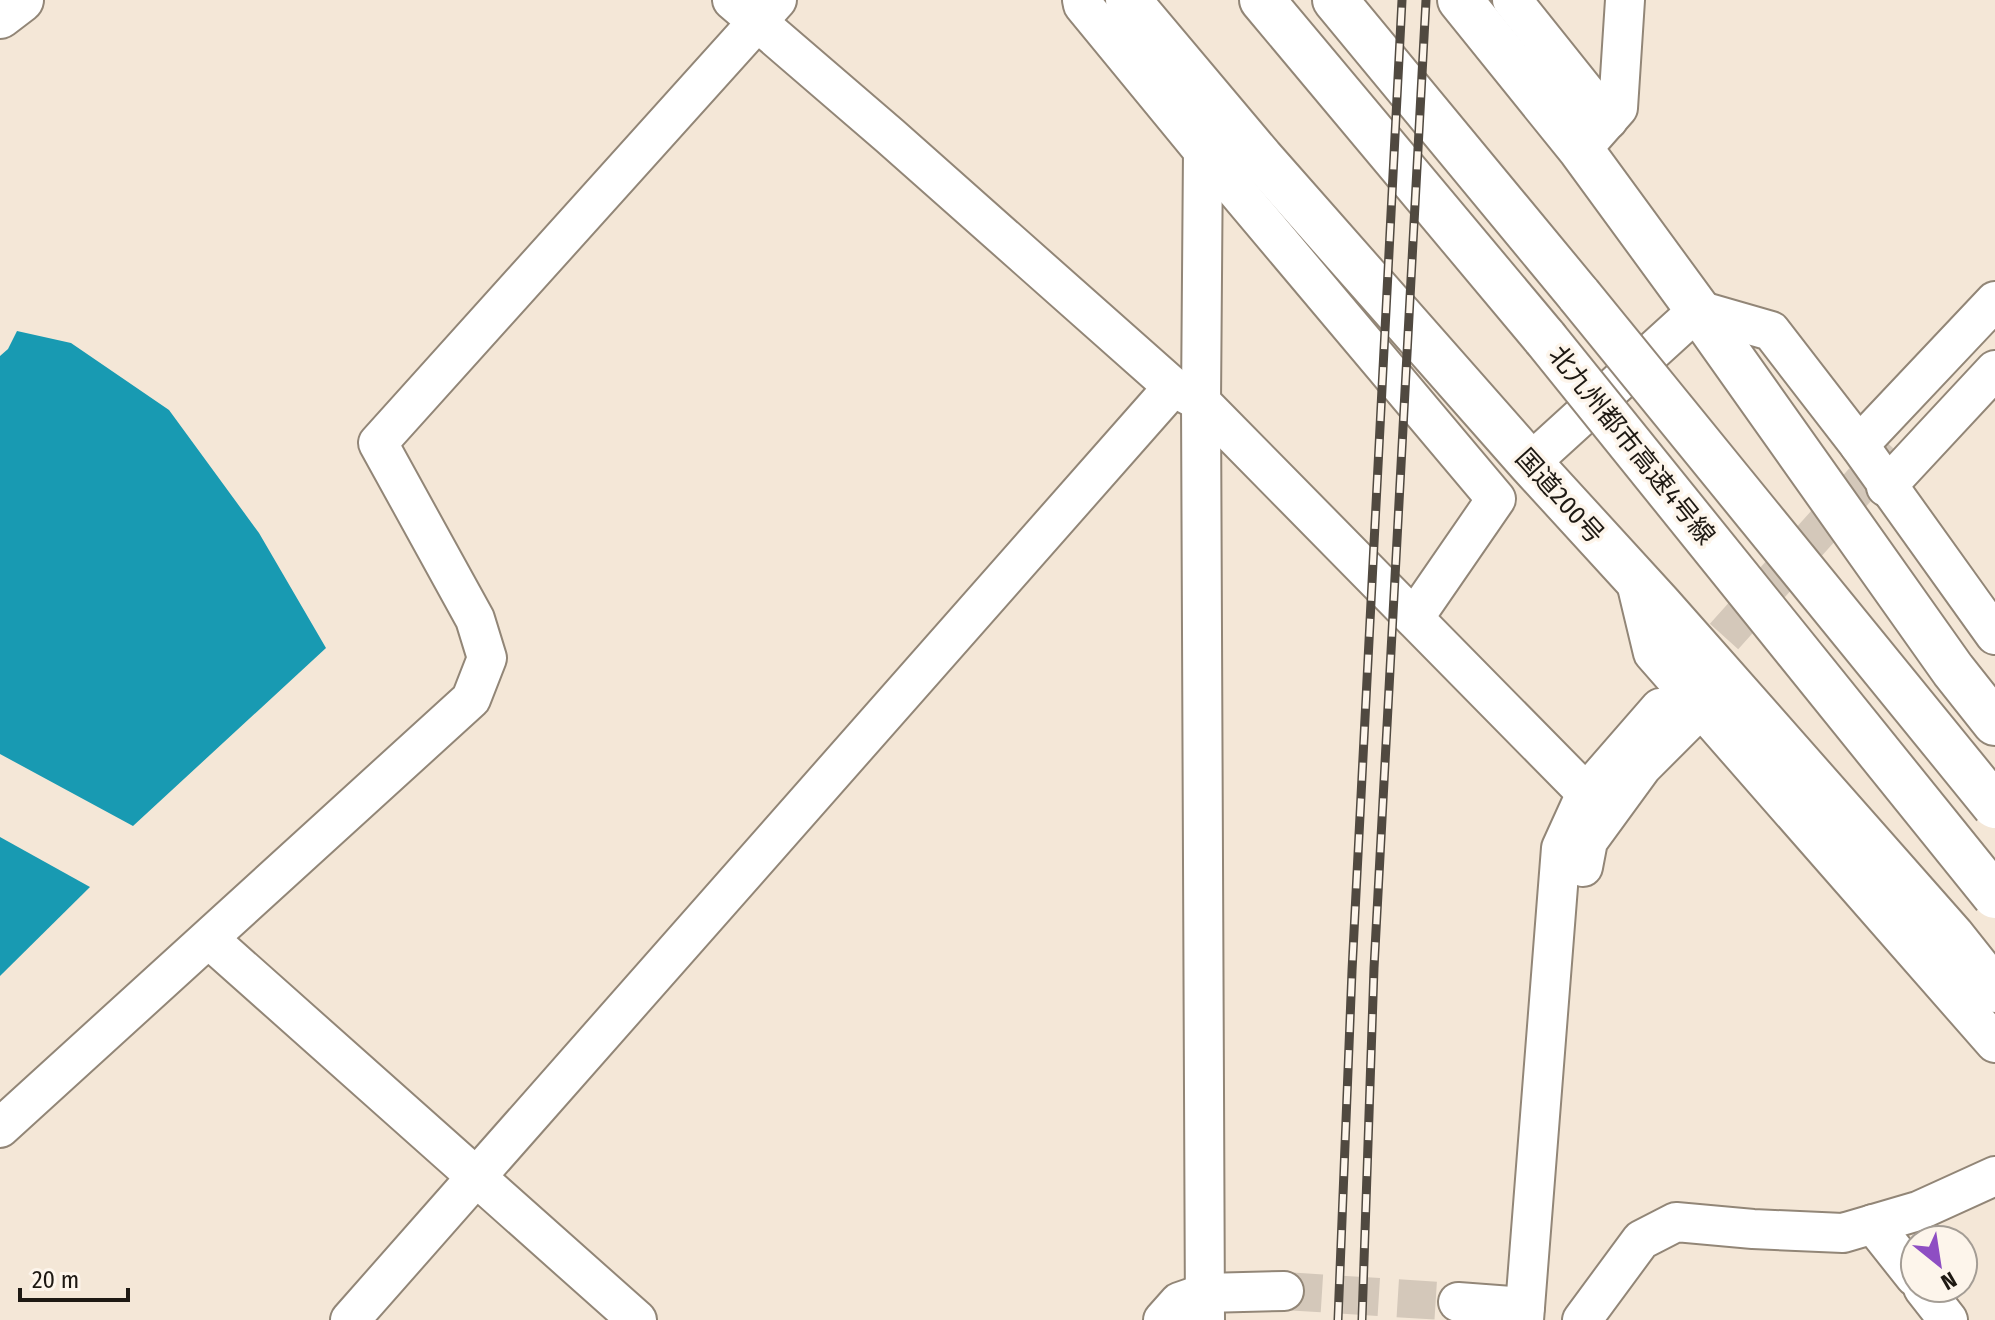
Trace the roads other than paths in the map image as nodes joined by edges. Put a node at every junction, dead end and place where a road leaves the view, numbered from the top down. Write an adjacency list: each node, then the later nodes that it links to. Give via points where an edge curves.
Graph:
1 (21, 0): 10 (main road)
2 (1082, 0): 12 (street)
3 (1128, 0): 19 (main road, 国道200号)
4 (1262, 0): 29 (main road, 北九州都市高速4号線, bridge, via 1545,338)
5 (1335, 0): 28 (main road, 北九州都市高速4号線, bridge)
6 (1460, 0): 11 (main road)
7 (1512, 0): 11 (street)
8 (1625, 0): 11 (street, via 1618,108)
9 (755, 8): 17 (street, via 890,136); 30 (street, via 378,443 475,619 487,658 471,699)
10 (0, 16)
11 (1594, 135): 14 (main road)
12 (1203, 151): 17 (street); 22 (street, via 1496,499)
13 (1995, 301): 18 (street)
14 (1698, 310): 18 (street, via 1771,331); 19 (street); 26 (main road)
15 (1995, 336): 18 (street)
16 (1995, 370): 20 (street)
17 (1187, 394): 22 (street); 36 (street); 42 (street)
18 (1876, 446): 20 (street)
19 (1530, 463): 21 (main road, 国道200号)
20 (1886, 487): 23 (street)
21 (1635, 578): 25 (street, via 1653,653); 31 (main road, 国道200号)
22 (1414, 618): 27 (street)
23 (1995, 635)
24 (1660, 708): 27 (street)
25 (1701, 708): 32 (street, via 1642,767 1588,841 1571,947); 33 (street)
26 (1995, 723)
27 (1586, 793): 32 (street, via 1561,848)
28 (1995, 806)
29 (1995, 896)
30 (209, 939): 34 (street); 36 (street)
31 (1995, 990)
32 (1548, 1004): 43 (street)
33 (1995, 1043)
34 (0, 1128)
35 (1995, 1176): 37 (street, via 1918,1211)
36 (477, 1177): 44 (street); 45 (street)
37 (1873, 1224): 38 (street); 47 (street, via 1843,1233 1676,1222 1641,1240)
38 (1899, 1257)
39 (1284, 1291): 42 (street)
40 (1458, 1302): 43 (street)
41 (1936, 1304): 48 (street)
42 (1205, 1306): 46 (street, via 1179,1302)
43 (1525, 1313)
44 (350, 1320)
45 (637, 1320)
46 (1163, 1320)
47 (1582, 1320)
48 (1948, 1320)

